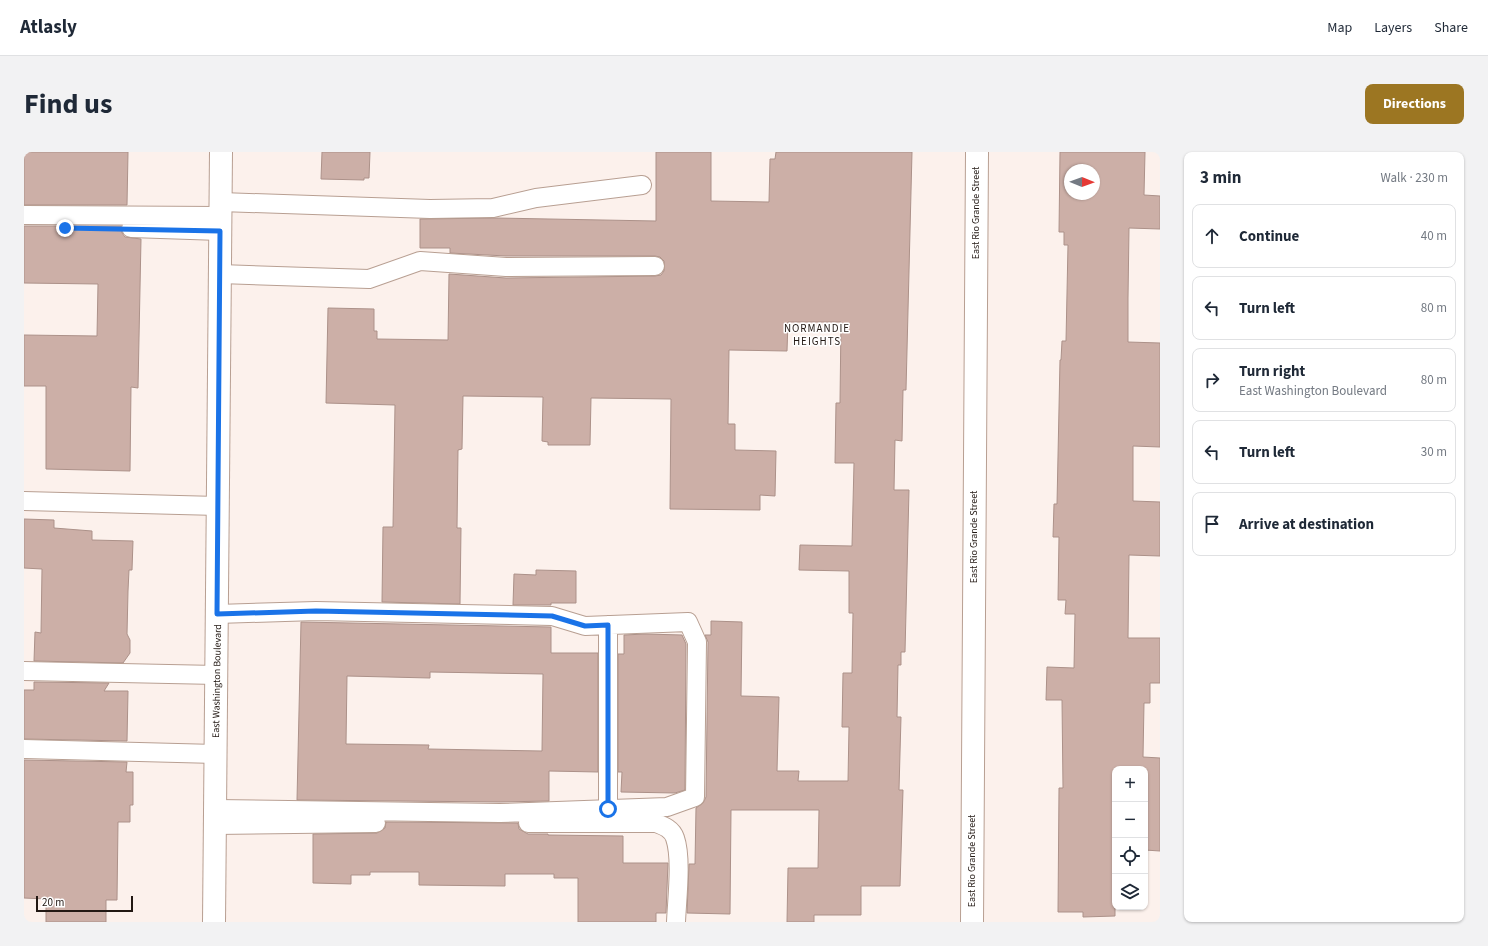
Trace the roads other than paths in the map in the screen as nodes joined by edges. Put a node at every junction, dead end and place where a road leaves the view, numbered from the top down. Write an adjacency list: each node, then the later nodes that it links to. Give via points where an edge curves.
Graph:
1 (221, 152): 5 (street, East Washington Boulevard)
2 (977, 152): 21 (street, East Rio Grande Street)
3 (642, 185): 5 (lane, via 536,198 493,208)
4 (24, 215): 5 (lane)
5 (220, 216): 6 (lane); 8 (street, East Washington Boulevard)
6 (24, 227)
7 (655, 266): 8 (lane, via 506,267 420,261 369,279)
8 (220, 274): 10 (street, East Washington Boulevard)
9 (24, 501): 10 (lane)
10 (218, 506): 11 (street, East Washington Boulevard)
11 (217, 614): 12 (lane, via 316,611 552,616 585,626); 14 (street, East Washington Boulevard)
12 (608, 625): 17 (lane); 17 (lane, via 688,622 697,642 696,797 667,807)
13 (24, 671): 14 (lane)
14 (217, 675): 16 (street, East Washington Boulevard)
15 (24, 749): 16 (lane)
16 (216, 754): 18 (street, East Washington Boulevard)
17 (608, 809): 18 (lane)
18 (215, 817): 19 (street, East Washington Boulevard); 20 (lane, via 272,824 656,823 668,828 675,837 678,854)
19 (214, 922)
20 (676, 922)
21 (972, 922)

